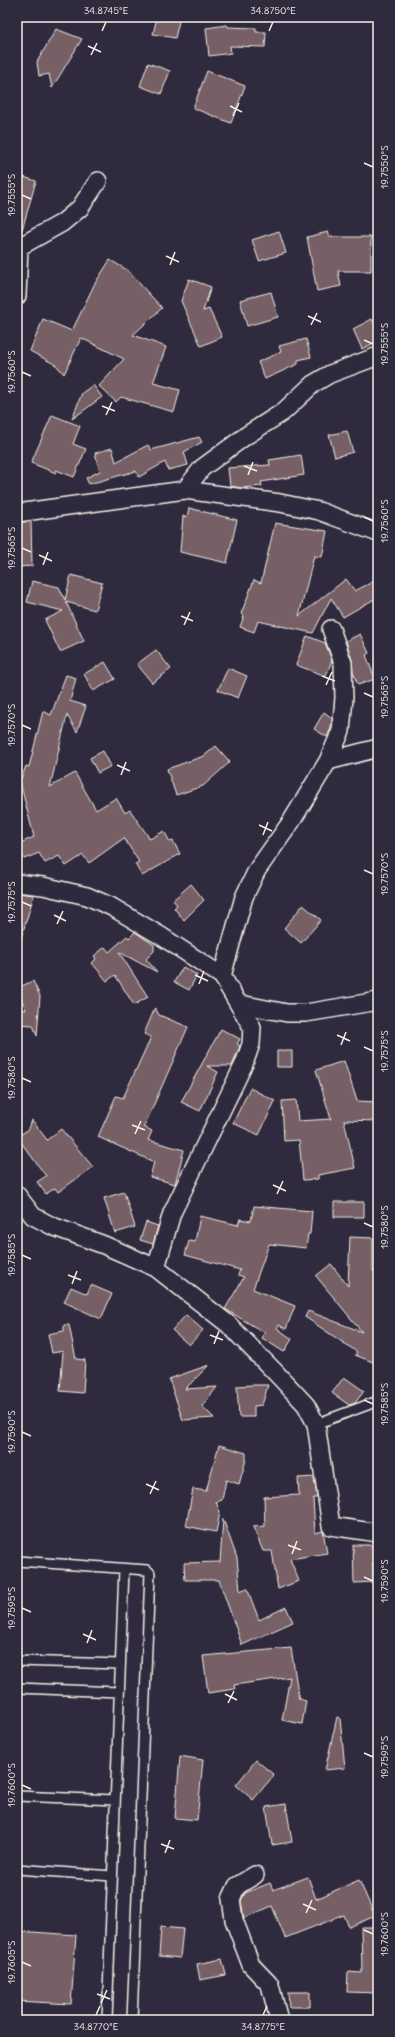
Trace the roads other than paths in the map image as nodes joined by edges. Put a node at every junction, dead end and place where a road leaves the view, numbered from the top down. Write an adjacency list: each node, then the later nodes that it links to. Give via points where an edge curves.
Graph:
1 (98, 181): 2 (street, via 80,208 62,223 19,247)
2 (17, 296)
3 (378, 356): 4 (street, via 330,374 314,384 283,412 202,468)
4 (185, 490): 5 (street); 6 (street, via 320,511)
5 (17, 513)
6 (378, 533)
7 (330, 630): 9 (street, via 343,664 344,698 340,730)
8 (378, 748): 9 (street)
9 (328, 761): 11 (street, via 258,870 244,897)
10 (17, 883): 11 (street, via 86,896 112,907)
11 (222, 976): 13 (street)
12 (378, 1001): 13 (street, via 306,1013 287,1013)
13 (240, 1004): 15 (street, via 252,1027 251,1044 241,1072 172,1214)
14 (17, 1195): 15 (street, via 33,1216 52,1226 104,1244)
15 (156, 1268): 17 (street, via 228,1324 306,1405)
16 (378, 1401): 17 (lane)
17 (316, 1424): 18 (street, via 331,1526)
18 (378, 1533)
19 (17, 1561): 20 (lane)
20 (124, 1569): 22 (lane); 31 (lane, via 149,1571)
21 (17, 1661): 22 (lane)
22 (120, 1664): 24 (lane)
23 (17, 1688): 24 (lane)
24 (119, 1692): 26 (lane)
25 (17, 1796): 26 (lane)
26 (115, 1800): 29 (lane)
27 (17, 1869): 29 (lane)
28 (255, 1875): 32 (street, via 237,1886 231,1898 234,1920 251,1965 270,1985)
29 (112, 1876): 30 (lane)
30 (107, 2020)
31 (132, 2020)
32 (279, 2020)

